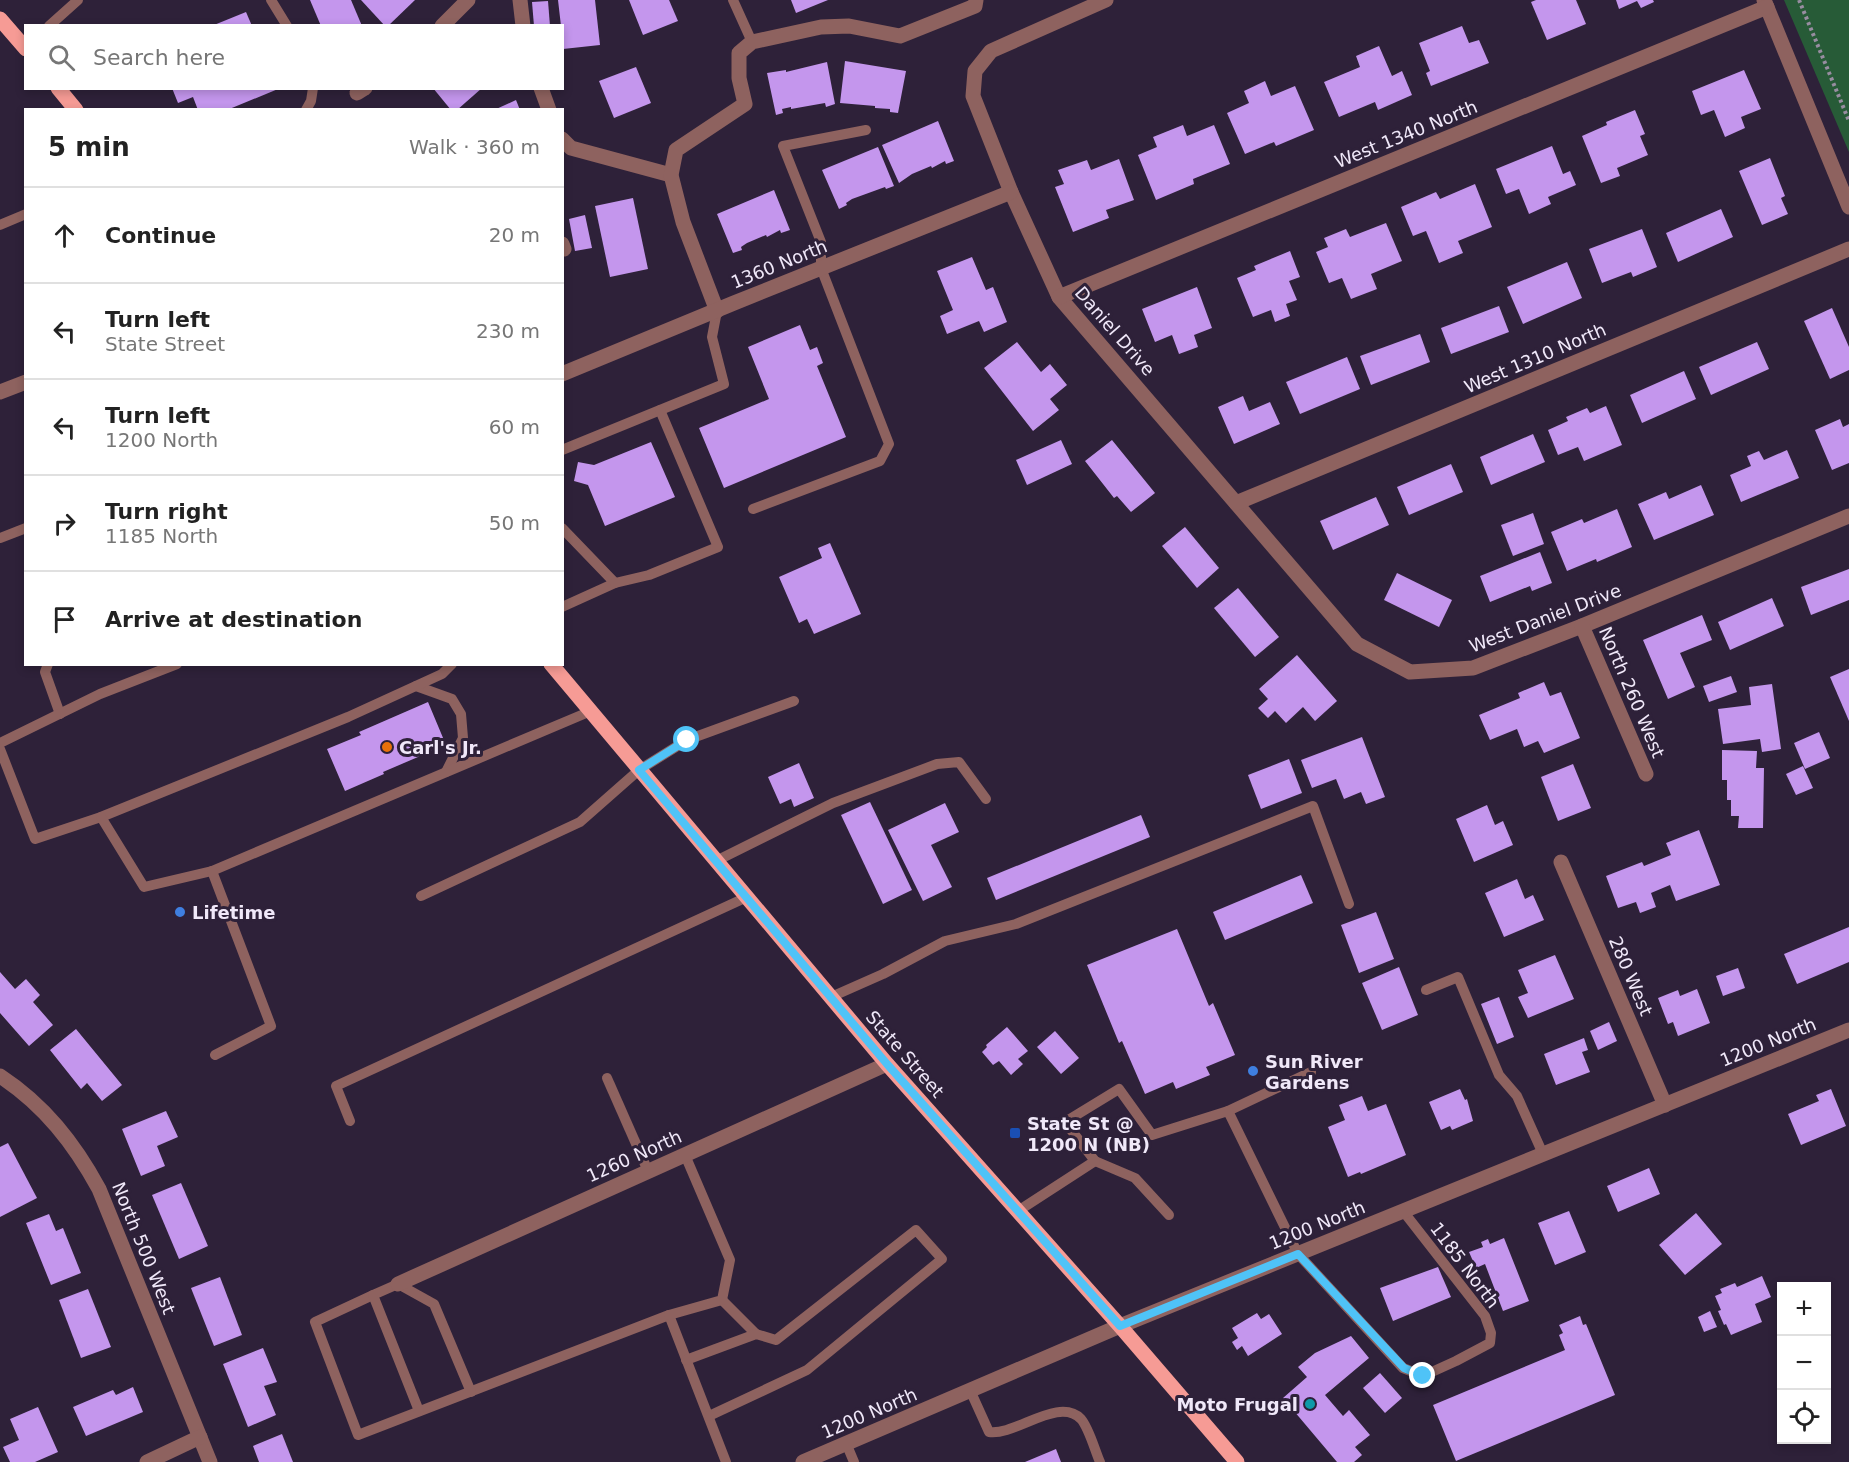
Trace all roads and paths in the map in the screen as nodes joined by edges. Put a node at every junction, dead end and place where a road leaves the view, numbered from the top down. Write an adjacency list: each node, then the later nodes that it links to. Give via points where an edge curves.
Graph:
1 (78, 0): 11 (lane)
2 (271, 0): 12 (lane)
3 (468, 0): 13 (street)
4 (520, 0): 14 (street)
5 (733, 0): 15 (lane)
6 (976, 0): 15 (street, via 975,6 900,36 849,26 821,27)
7 (1106, 0): 27 (street, Daniel Drive, via 991,51 975,71 973,96)
8 (1799, 0): 23 (path)
9 (1766, 4): 28 (street); 33 (street, West 1340 North)
10 (0, 19): 16 (main road)
11 (51, 24)
12 (286, 24)
13 (444, 24)
14 (523, 24)
15 (752, 42): 26 (street, via 739,53 745,104 676,150)
16 (24, 47)
17 (60, 90): 20 (main road)
18 (313, 90): 21 (lane)
19 (542, 90): 22 (street)
20 (74, 108)
21 (307, 108)
22 (548, 108)
23 (1849, 121)
24 (866, 129): 32 (lane, via 783,146 821,242)
25 (565, 149): 26 (street)
26 (671, 175): 34 (street, via 683,222)
27 (1011, 192): 32 (street, 1360 North); 33 (street, Daniel Drive)
28 (1849, 207)
29 (24, 215): 30 (lane)
30 (0, 225)
31 (1849, 249): 40 (street, West 1310 North)
32 (821, 268): 34 (street, 1360 North); 41 (lane, via 889,444 880,461)
33 (1059, 297): 40 (street, Daniel Drive)
34 (717, 311): 35 (street, 1360 North); 38 (lane, via 712,338 724,384)
35 (564, 373)
36 (24, 383): 37 (street)
37 (0, 392)
38 (660, 410): 39 (lane); 46 (lane, via 718,547 649,575)
39 (564, 449)
40 (1236, 503): 48 (street, West Daniel Drive, via 1357,644 1410,672 1473,668)
41 (753, 509)
42 (1849, 516): 48 (street, West Daniel Drive)
43 (24, 529): 45 (lane)
44 (564, 530): 46 (lane)
45 (0, 538)
46 (615, 583): 47 (lane)
47 (564, 606)
48 (1582, 626): 61 (street, North 260 West)
49 (47, 666): 56 (lane, via 45,672)
50 (172, 666): 56 (lane)
51 (450, 666): 53 (lane)
52 (553, 666): 55 (main road, State Street)
53 (416, 686): 60 (lane, via 452,699 461,714 463,738); 63 (lane)
54 (794, 701): 59 (lane, via 687,740)
55 (591, 711): 59 (main road, State Street); 60 (lane)
56 (60, 714): 57 (lane)
57 (0, 743)
58 (0, 749): 63 (lane, via 35,839)
59 (639, 770): 64 (main road, State Street); 67 (lane, via 580,822)
60 (446, 772): 66 (lane)
61 (1646, 774)
62 (986, 799): 64 (lane, via 959,762 937,764 832,803)
63 (101, 817): 66 (lane, via 144,887)
64 (716, 861): 68 (main road, State Street)
65 (1561, 862): 78 (street, 280 West)
66 (212, 871): 73 (lane, via 271,1026)
67 (421, 896)
68 (747, 897): 71 (main road, State Street); 80 (lane, via 336,1086)
69 (1349, 904): 71 (lane, via 1313,806 1016,924 945,941)
70 (1426, 990): 81 (lane, via 1458,977 1499,1075 1517,1096)
71 (831, 997): 74 (main road, State Street)
72 (1849, 1030): 78 (street, 1200 North)
73 (215, 1054)
74 (887, 1064): 82 (street, 1260 North); 85 (main road, State Street)
75 (1311, 1072): 79 (lane)
76 (0, 1076): 100 (street, North 500 West, via 51,1119 94,1178)
77 (607, 1078): 84 (lane)
78 (1665, 1105): 81 (street, 1200 North)
79 (1228, 1111): 83 (lane, via 1152,1135 1119,1089 1065,1122); 88 (lane)
80 (350, 1121)
81 (1543, 1154): 86 (street, 1200 North)
82 (685, 1155): 84 (street, 1260 North); 91 (lane, via 730,1260)
83 (1095, 1161): 85 (lane); 87 (lane, via 1136,1178)
84 (648, 1171): 89 (street, 1260 North)
85 (1018, 1211): 93 (main road, State Street)
86 (1403, 1211): 88 (street, 1200 North); 88 (lane, 1185 North, via 1485,1316 1491,1333 1490,1343 1423,1376 1404,1368)
87 (1169, 1215)
88 (1298, 1254): 93 (street, 1200 North)
89 (398, 1284): 90 (lane); 97 (lane, via 434,1304)
90 (373, 1295): 98 (lane); 98 (lane, via 315,1322 357,1435)
91 (722, 1300): 92 (lane); 94 (lane)
92 (669, 1315): 95 (lane); 97 (lane)
93 (1120, 1326): 96 (street, 1200 North); 108 (main road, State Street)
94 (756, 1334): 95 (lane); 99 (lane, via 776,1340 916,1230 942,1259 807,1370)
95 (686, 1360): 99 (lane)
96 (970, 1390): 101 (street, 1200 North); 107 (lane, via 989,1432 999,1434 1053,1413 1071,1412 1082,1420)
97 (471, 1392): 98 (lane)
98 (419, 1411)
99 (709, 1416): 104 (lane)
100 (200, 1437): 102 (street); 103 (street, North 500 West)
101 (846, 1443): 105 (street, 1200 North); 106 (lane)
102 (147, 1462)
103 (210, 1462)
104 (726, 1462)
105 (803, 1462)
106 (854, 1462)
107 (1100, 1462)
108 (1237, 1462)

